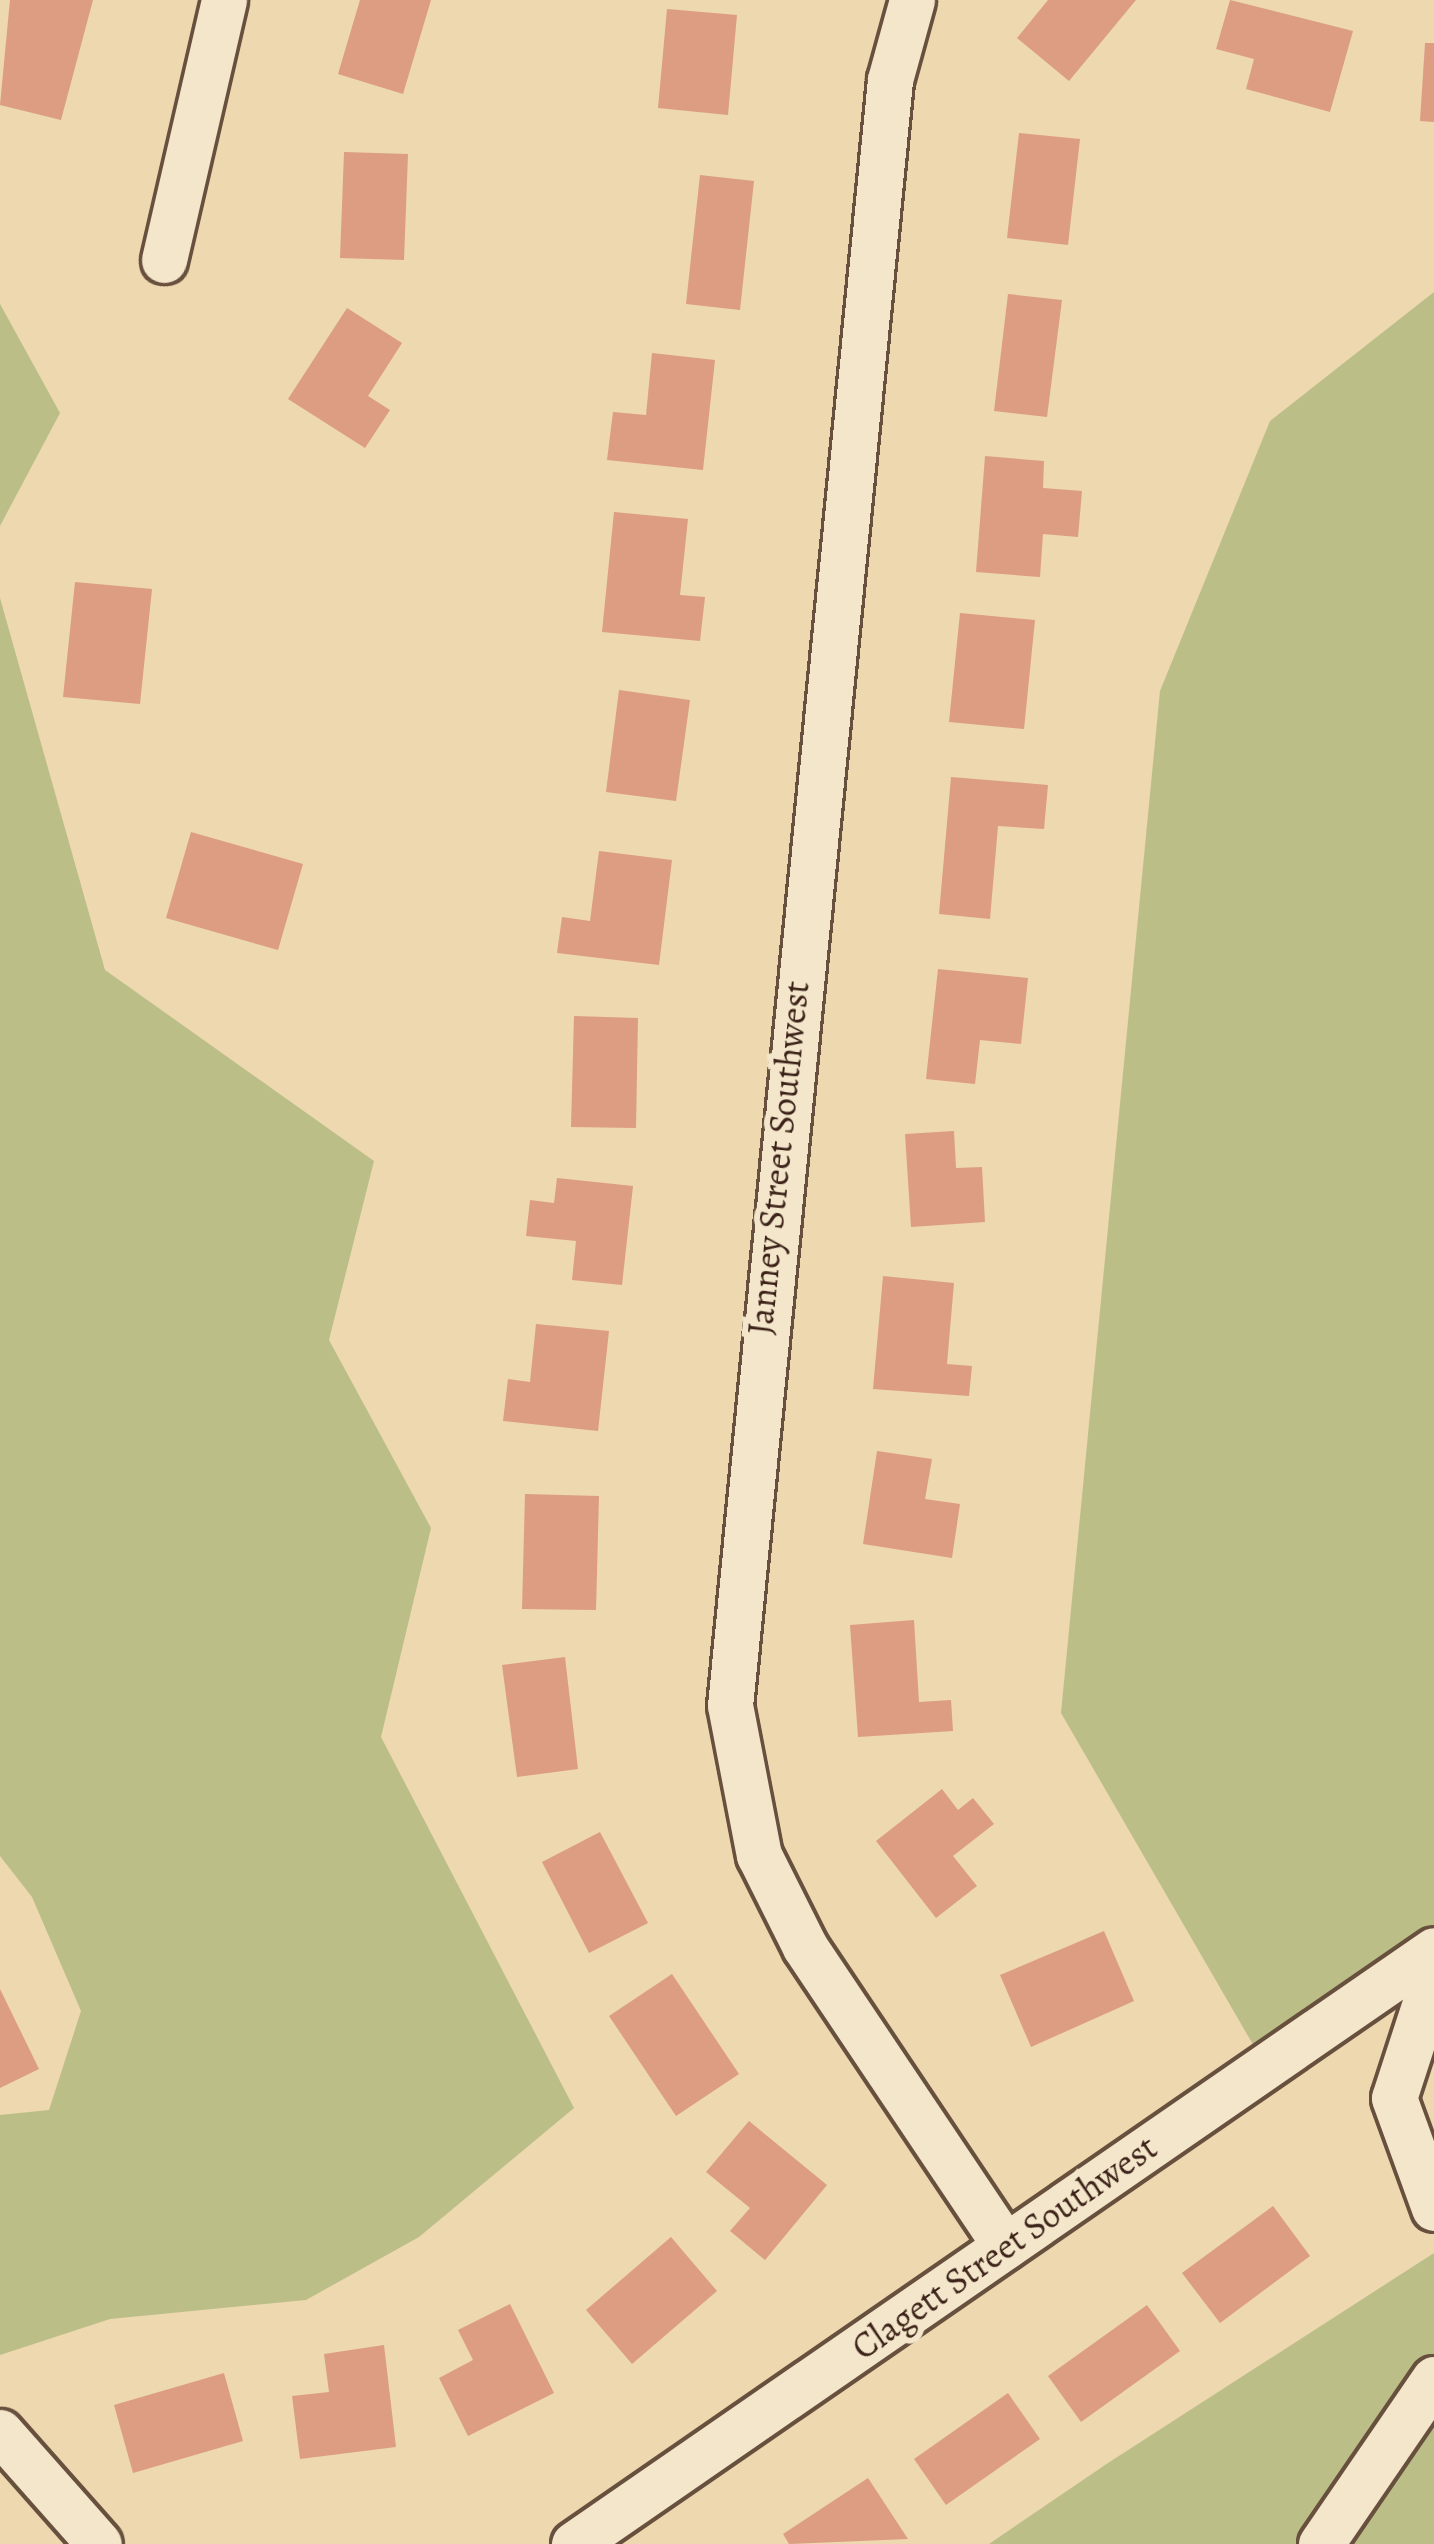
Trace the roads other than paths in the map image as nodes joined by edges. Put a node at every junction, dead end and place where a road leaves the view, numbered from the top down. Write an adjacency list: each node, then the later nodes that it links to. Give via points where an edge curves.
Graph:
1 (224, 0): 3 (street)
2 (912, 0): 9 (street, Janney Street Southwest, via 885,128 730,1705 759,1855 805,1947)
3 (164, 260)
4 (1434, 1950): 6 (street, Clagett Street Southwest)
5 (1434, 1975): 7 (street)
6 (1381, 1987): 7 (street); 9 (street, Clagett Street Southwest)
7 (1426, 2052): 8 (street, via 1394,2098)
8 (1434, 2208)
9 (1006, 2246): 13 (street, Clagett Street Southwest)
10 (1434, 2379): 14 (street)
11 (0, 2432): 12 (street)
12 (99, 2544)
13 (574, 2544)
14 (1321, 2544)

